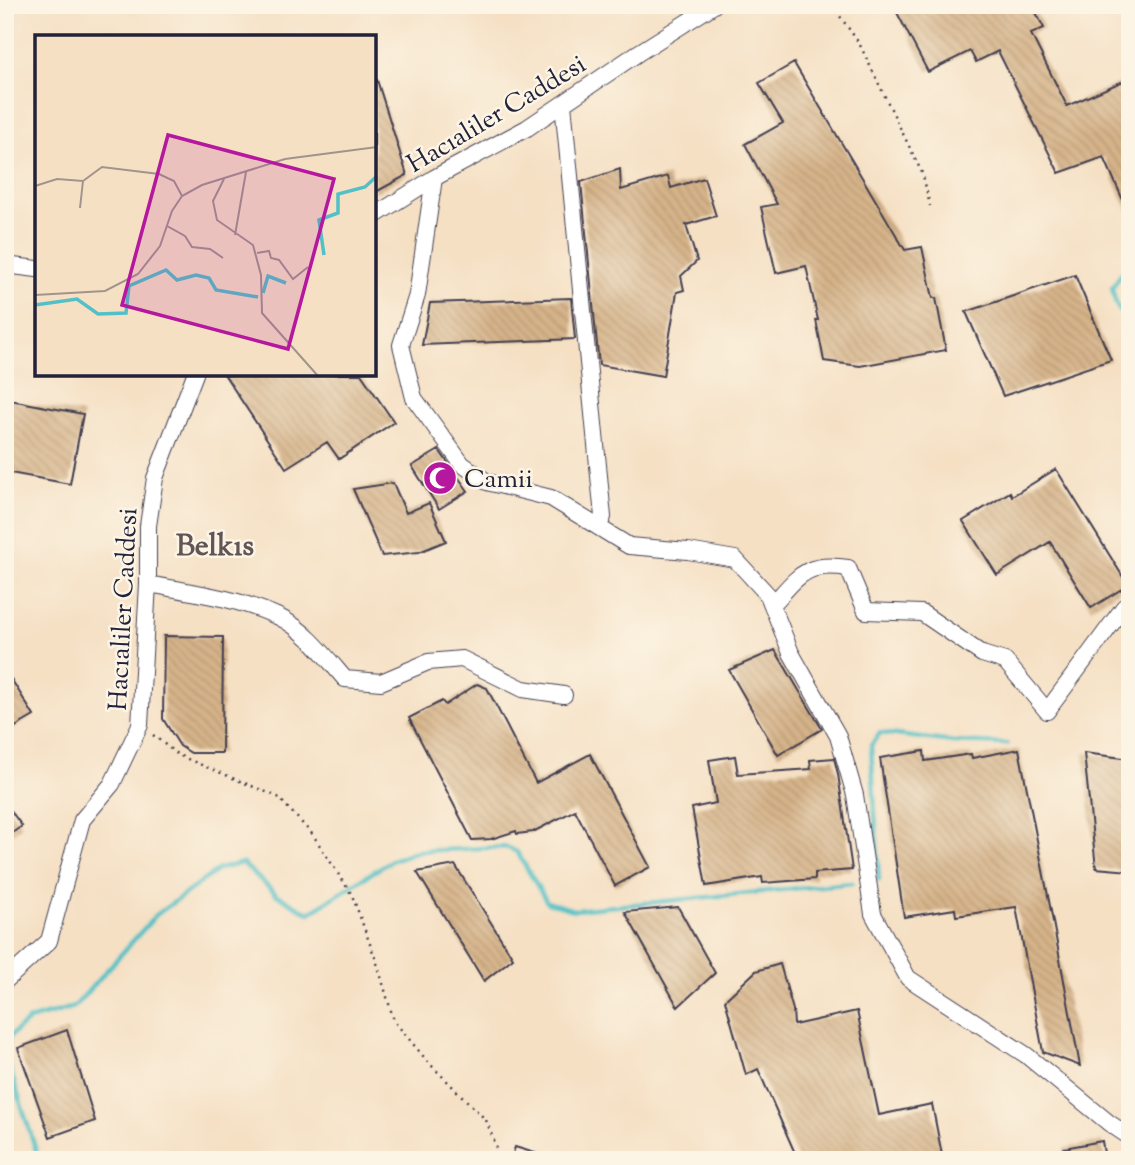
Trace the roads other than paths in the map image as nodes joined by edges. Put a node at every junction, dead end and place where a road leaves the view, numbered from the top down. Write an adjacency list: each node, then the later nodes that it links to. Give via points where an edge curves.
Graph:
1 (714, 5): 2 (street, Hacıaliler Caddesi)
2 (563, 104): 3 (street, Hacıaliler Caddesi); 8 (street, via 603,517)
3 (434, 178): 4 (street, Hacıaliler Caddesi); 8 (street, via 417,295 401,345 414,398 462,464 487,482 551,498)
4 (376, 215)
5 (5, 265): 6 (street)
6 (35, 269)
7 (194, 376): 9 (street, Hacıaliler Caddesi, via 155,478 148,526)
8 (598, 527): 10 (street, via 629,546 735,559)
9 (148, 584): 12 (street, via 222,598 280,618 313,642 345,679 381,682 428,662 462,659 523,689); 13 (street, Hacıaliler Caddesi, via 140,724 112,784 82,820 49,941)
10 (772, 605): 11 (street, via 802,572 827,565 848,568 866,611 922,613 982,654 1006,662 1047,710); 14 (street, via 791,653 838,736 856,795 873,914 908,978 1026,1055)
11 (1124, 607)
12 (564, 695)
13 (5, 981)
14 (1130, 1137)

